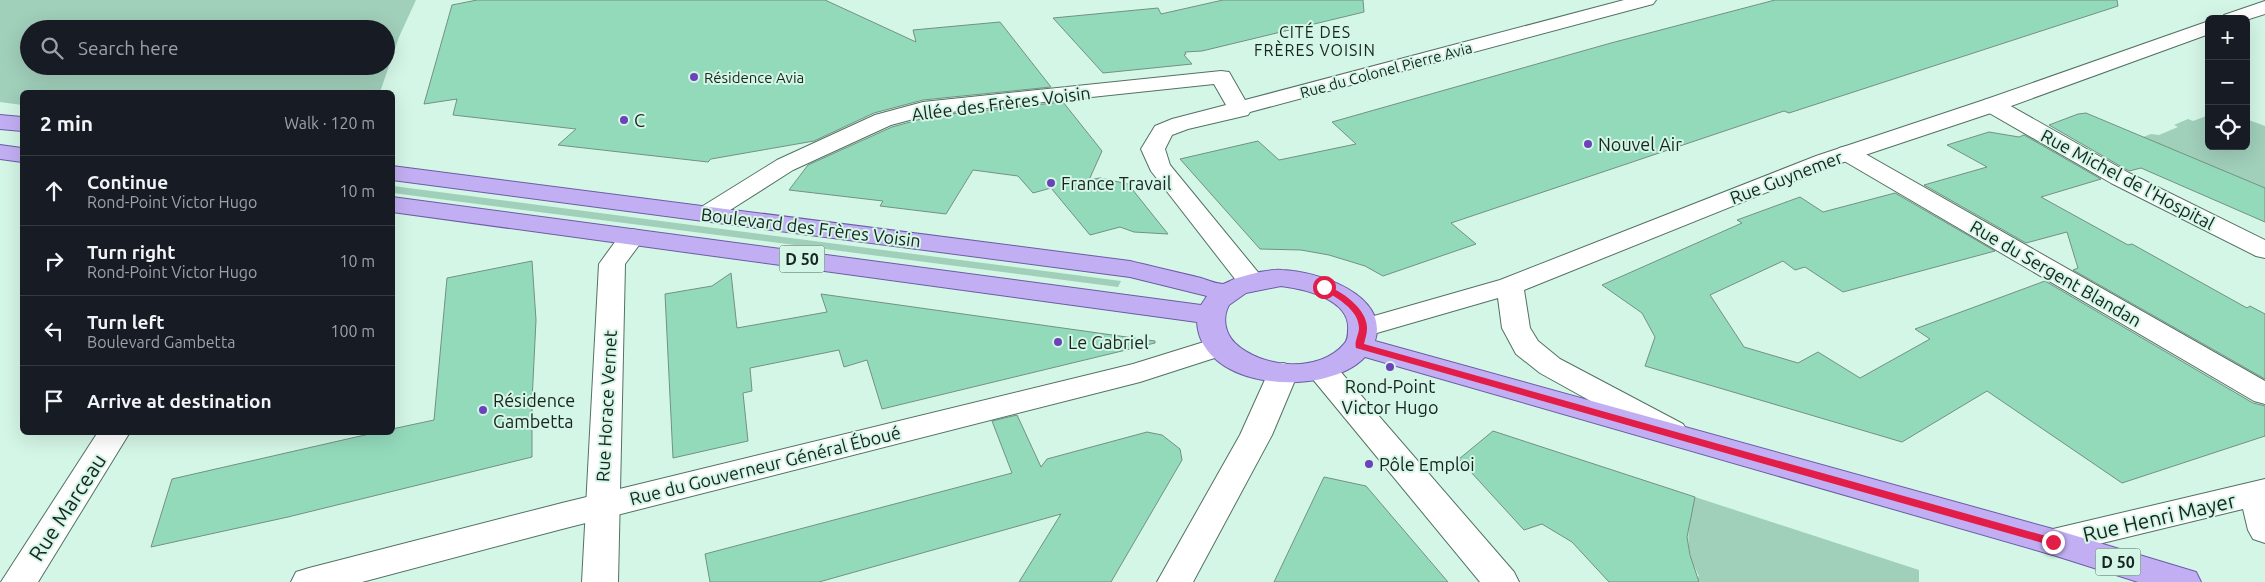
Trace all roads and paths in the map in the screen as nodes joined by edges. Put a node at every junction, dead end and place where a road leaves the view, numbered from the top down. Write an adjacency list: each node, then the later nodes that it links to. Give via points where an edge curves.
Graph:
1 (1646, 0): 6 (street, Rue du Colonel Pierre Avia)
2 (2265, 6): 3 (street)
3 (2241, 15)
4 (2205, 28): 5 (street, Rue Guynemer)
5 (1992, 105): 10 (street, Rue Guynemer); 16 (street, Rue Michel de l'Hospital, via 2120,178)
6 (1240, 110): 14 (street, Allée des Frères Voisin, via 1222,78 931,107 884,120 785,165); 17 (street, Rue du Colonel Pierre Avia, via 1163,131 1153,149 1159,166)
7 (0, 122): 8 (main road)
8 (20, 124)
9 (0, 152): 11 (main road)
10 (1847, 153): 18 (street, Rue Guynemer); 24 (street, Rue du Sergent Blandan)
11 (20, 155)
12 (395, 173): 14 (main road, Boulevard des Frères Voisin / D 50)
13 (395, 204): 15 (main road, Boulevard des Frères Voisin / D 50)
14 (707, 214): 19 (main road, Boulevard des Frères Voisin / D 50, via 1145,271)
15 (632, 237): 19 (main road, Boulevard des Frères Voisin / D 50); 28 (street, Rue Horace Vernet, via 612,264)
16 (2265, 250)
17 (1252, 282): 19 (main road); 20 (main road, via 1296,279 1337,293 1355,309)
18 (1510, 286): 20 (street, Rue Guynemer); 26 (street, via 1516,328 1526,348 1550,366)
19 (1219, 304): 21 (main road, via 1211,331)
20 (1361, 337): 22 (main road, via 1345,360); 26 (main road, D 50)
21 (1220, 346): 23 (main road, via 1258,368); 28 (street, Rue du Gouverneur Général Éboué, via 1140,372)
22 (1322, 370): 23 (main road); 35 (street)
23 (1284, 373): 34 (street, via 1256,435)
24 (2265, 394)
25 (113, 435): 31 (street, Rue Marceau)
26 (1680, 436): 30 (main road, D 50)
27 (2260, 493): 29 (street); 30 (street, Rue Henri Mayer)
28 (601, 506): 32 (street, Rue du Gouverneur Général Éboué); 33 (street, Rue Horace Vernet)
29 (2265, 530)
30 (2053, 542): 36 (main road, D 50)
31 (19, 582)
32 (311, 582)
33 (600, 582)
34 (1175, 582)
35 (1502, 582)
36 (2183, 582)

